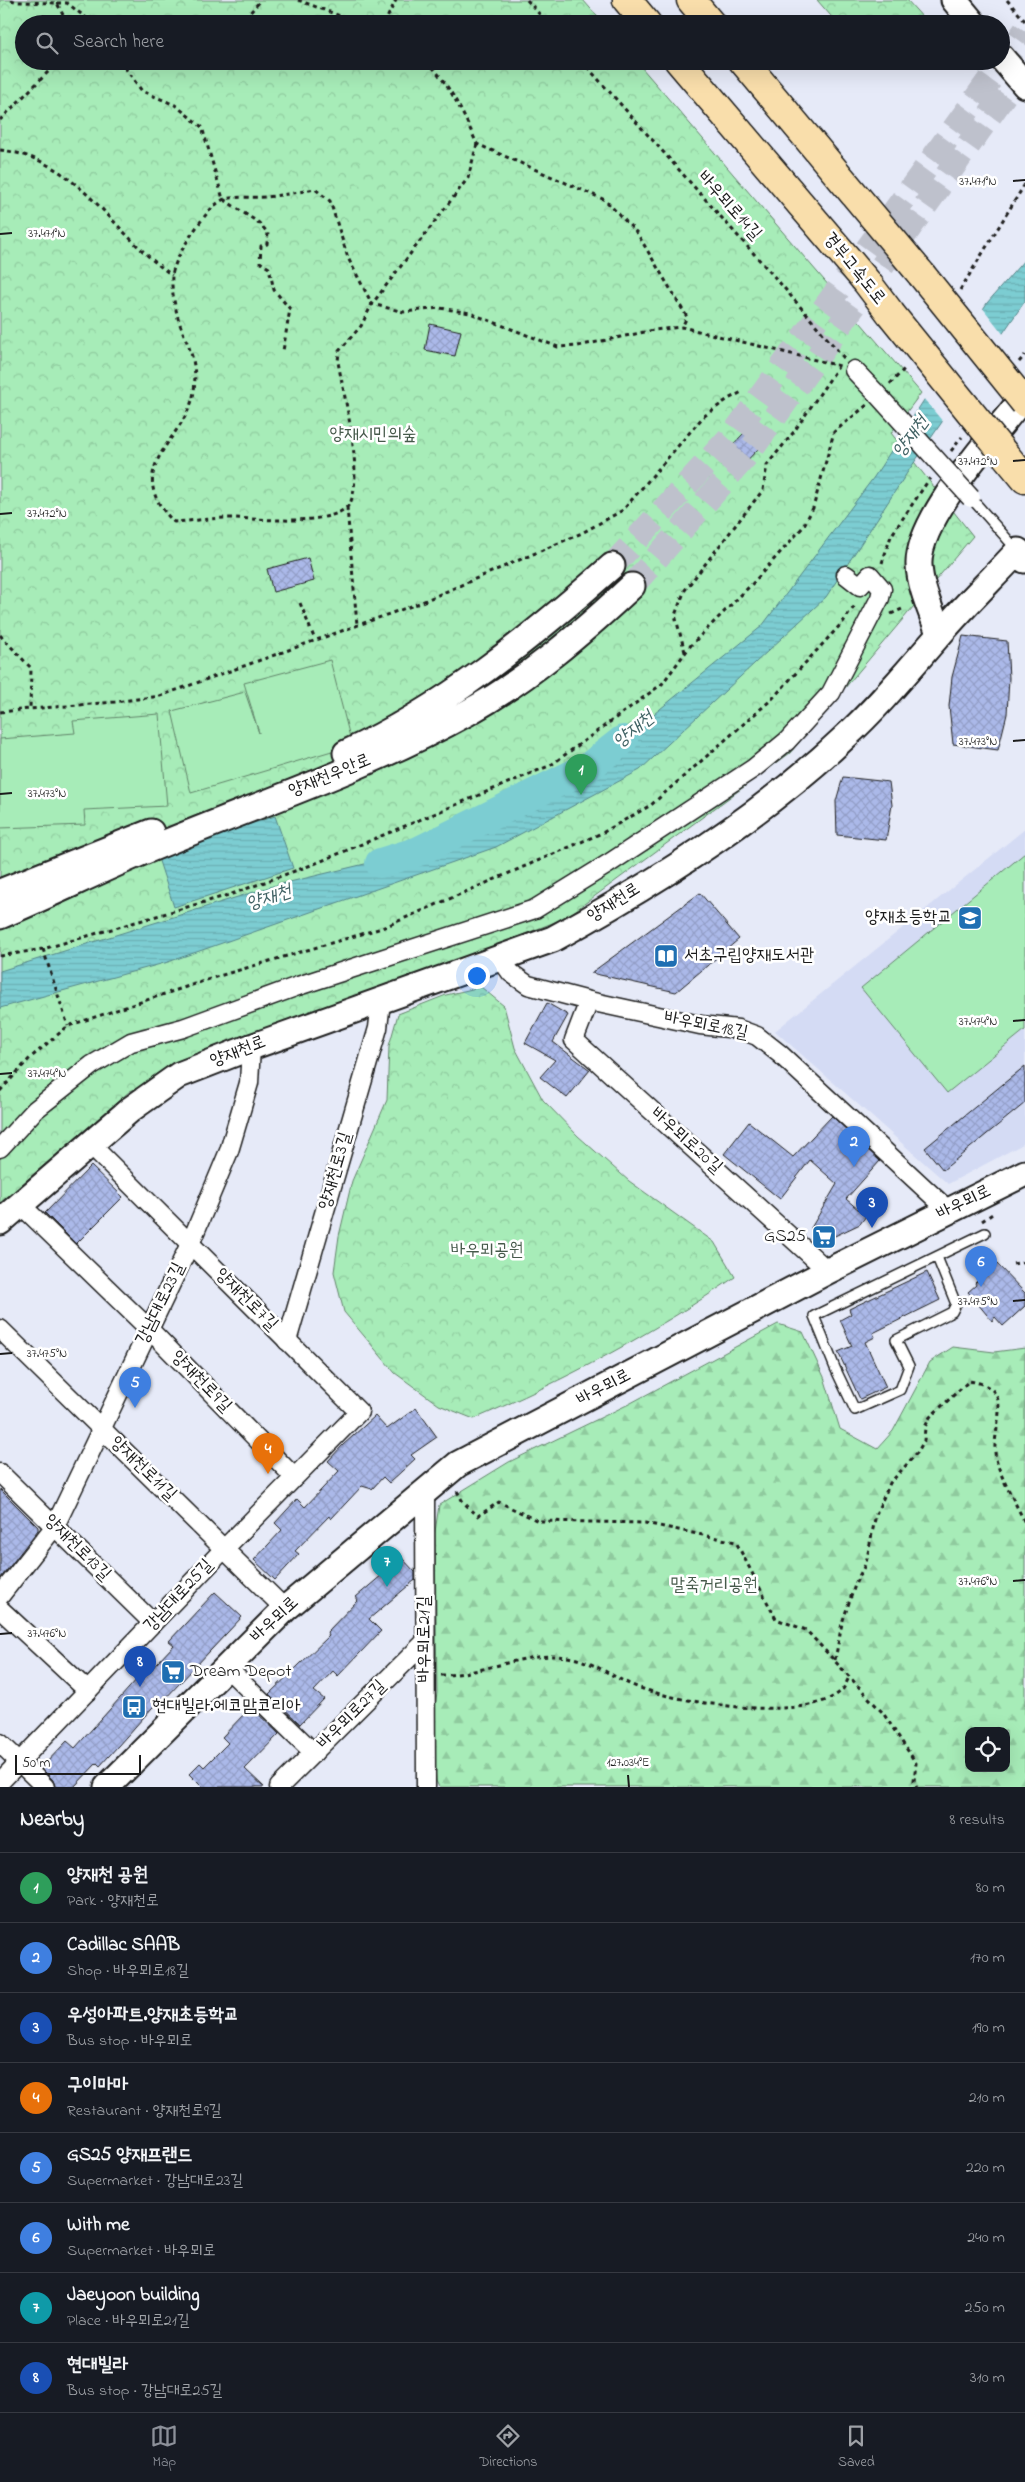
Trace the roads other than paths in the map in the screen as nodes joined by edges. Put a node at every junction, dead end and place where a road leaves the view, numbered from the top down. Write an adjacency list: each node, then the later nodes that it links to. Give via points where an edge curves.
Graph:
1 (627, 0): 4 (highway)
2 (691, 0): 5 (highway)
3 (954, 0): 6 (street)
4 (640, 15)
5 (704, 15)
6 (966, 15)
7 (1010, 68): 10 (street)
8 (687, 70): 14 (highway, 경부고속도로, bridge, via 866,281)
9 (751, 70): 13 (highway, bridge)
10 (1025, 85)
11 (846, 368): 15 (street, bridge, via 875,392)
12 (1025, 396): 20 (street, via 947,495 926,531 918,563 920,578)
13 (1025, 403)
14 (1025, 479)
15 (970, 498): 16 (lane)
16 (1021, 556): 20 (street, 양재천로)
17 (612, 566): 21 (street, 양재천우안로, via 559,614 497,662 370,742)
18 (846, 575): 29 (street, via 860,586 870,575 882,589 880,598 831,693 787,741 754,768 535,909 298,986 183,1028 131,1042 92,1065 35,1110)
19 (632, 586): 21 (street, 양재천우안로, via 567,642 469,712 417,739)
20 (940, 634): 24 (street, 양재천로, via 879,704 844,738 722,836 553,939)
21 (284, 788): 22 (street, 양재천우안로); 23 (street, 양재천우안로)
22 (0, 892)
23 (0, 916)
24 (501, 959): 25 (street, 양재천로); 26 (street, 바우뫼로18길, via 511,974 528,985)
25 (381, 1001): 27 (street, 양재천로); 40 (street, 양재천로3길, via 378,1028)
26 (589, 1001): 32 (street, 바우뫼로18길, via 700,1026 738,1028 757,1036); 37 (street, 바우뫼로20길, via 574,1040)
27 (251, 1047): 28 (street, 양재천로, via 179,1076 131,1109); 35 (street, 강남대로23길, via 249,1083 228,1151)
28 (90, 1144): 31 (street, 양재천로); 35 (street, 양재천로7길)
29 (0, 1148)
30 (1025, 1173): 32 (street, 바우뫼로)
31 (20, 1204): 33 (street, 양재천로); 39 (street, 양재천로9길)
32 (948, 1211): 37 (street, 바우뫼로)
33 (0, 1222)
34 (984, 1234): 36 (lane)
35 (190, 1244): 39 (street, 강남대로23길); 40 (street, 양재천로7길)
36 (937, 1257): 36 (lane, via 814,1316 855,1410 900,1390 909,1366 896,1340 952,1312 956,1304)
37 (828, 1271): 45 (street, 바우뫼로, via 458,1464)
38 (0, 1329): 42 (street, 양재천로11길)
39 (149, 1329): 42 (street, 강남대로23길); 44 (street, 양재천로9길)
40 (287, 1341): 41 (street, 양재천로7길)
41 (359, 1412): 44 (street, 강남대로25길)
42 (102, 1428): 46 (street, 강남대로23길); 47 (street, 양재천로11길)
43 (0, 1473): 46 (street, 양재천로13길)
44 (294, 1477): 47 (street, 강남대로25길)
45 (425, 1492): 50 (street, 바우뫼로); 52 (street, 바우뫼로21길)
46 (55, 1526): 48 (street, 강남대로23길); 51 (street, 양재천로13길)
47 (224, 1548): 50 (street, 양재천로11길); 51 (street, 강남대로25길)
48 (0, 1596)
49 (0, 1609): 54 (street)
50 (285, 1609): 53 (street, 바우뫼로)
51 (153, 1623): 54 (street, 강남대로25길)
52 (425, 1642): 56 (street, 바우뫼로27길); 62 (street, 바우뫼로21길)
53 (226, 1668): 56 (street); 60 (street, 바우뫼로)
54 (88, 1692): 57 (street, 강남대로25길)
55 (0, 1743): 57 (street)
56 (314, 1753): 61 (street, 바우뫼로27길)
57 (20, 1762): 58 (street, 강남대로25길); 59 (street)
58 (0, 1782)
59 (45, 1787)
60 (106, 1787)
61 (279, 1787)
62 (426, 1787)

